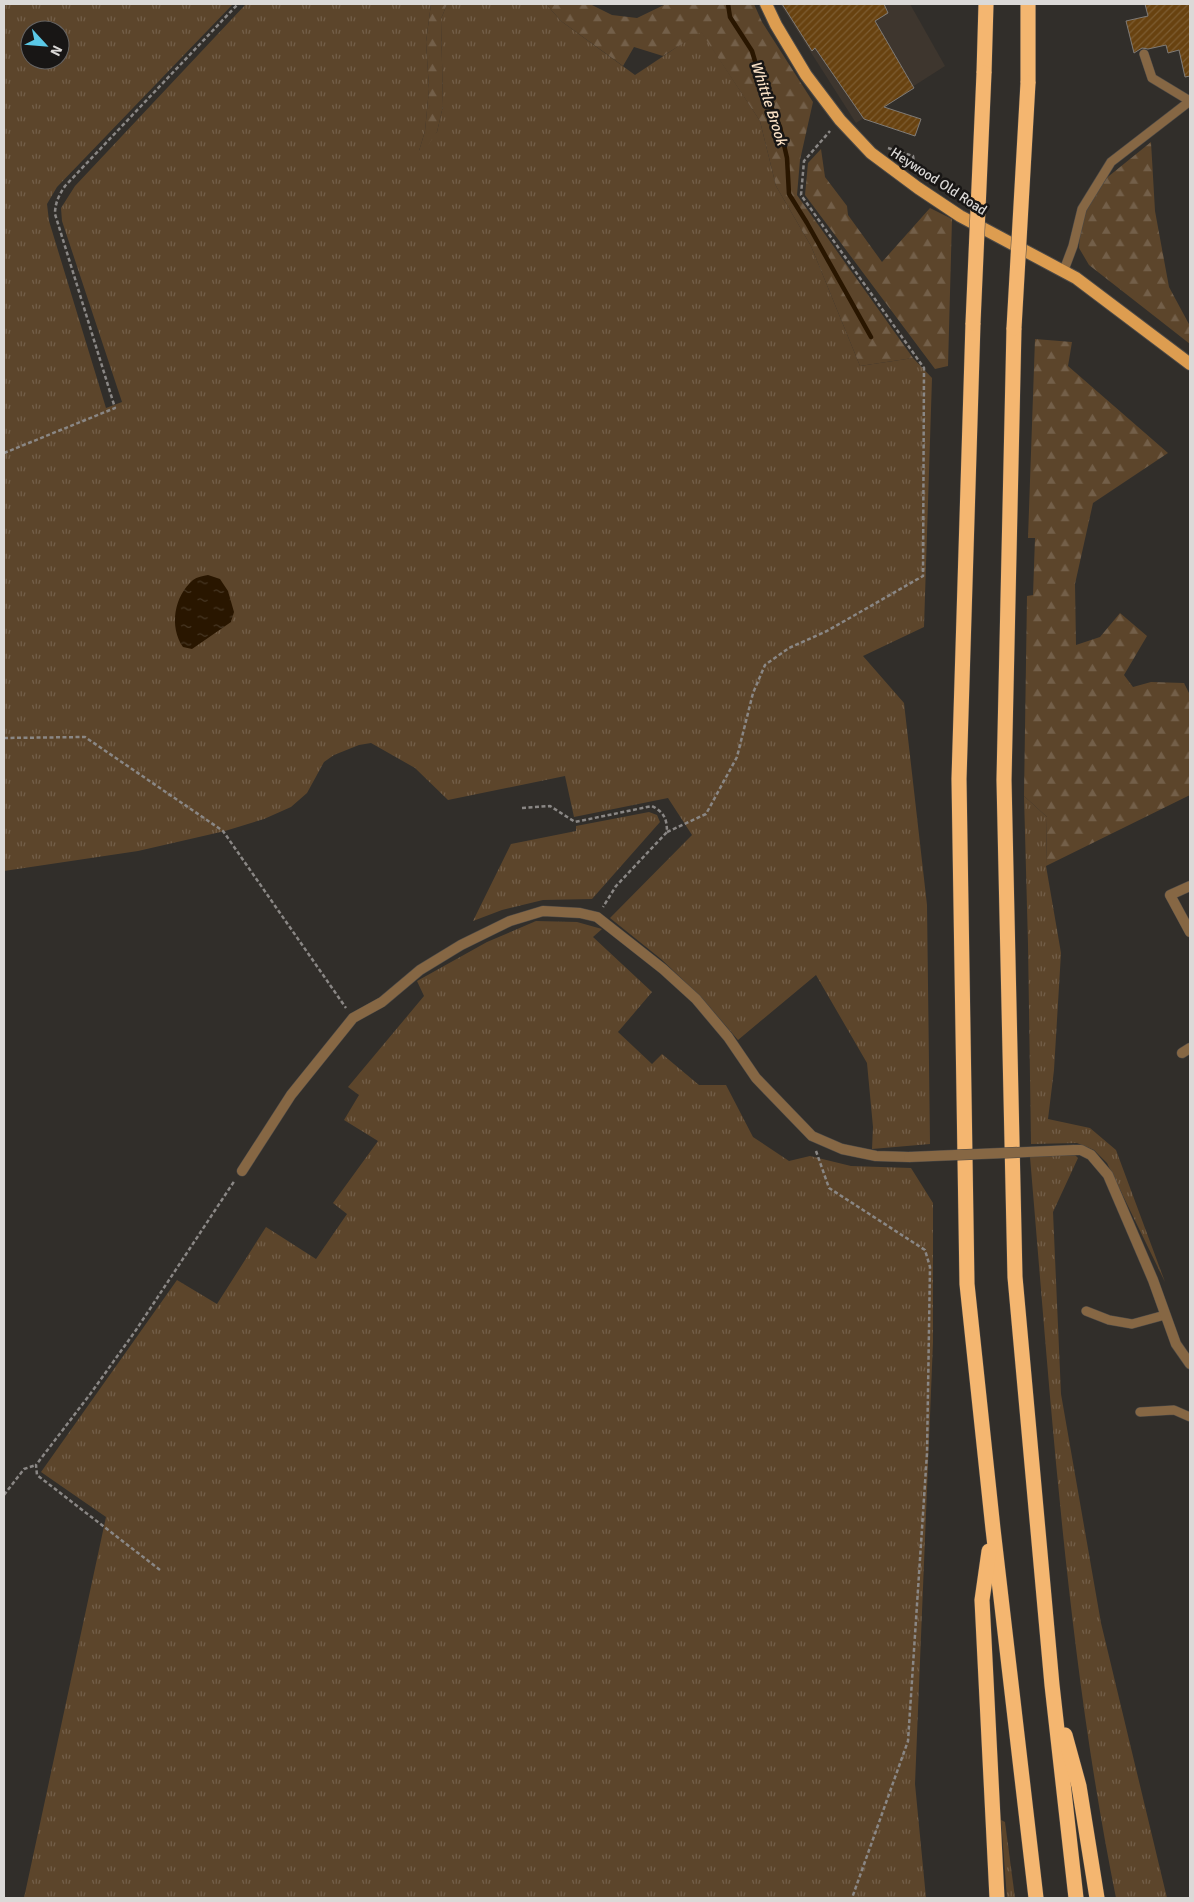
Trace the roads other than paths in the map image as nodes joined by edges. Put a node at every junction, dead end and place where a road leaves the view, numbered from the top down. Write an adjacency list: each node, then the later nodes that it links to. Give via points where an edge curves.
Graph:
1 (766, 4): 6 (main road, Heywood Old Road, via 806,75 840,120 871,152 960,216)
2 (986, 4): 16 (highway, bridge, via 959,779 967,1284)
3 (1028, 4): 17 (highway, bridge, via 1028,83 1014,328 1004,780 1015,1277)
4 (1144, 54): 5 (lane, via 1152,78)
5 (1190, 101): 6 (lane, via 1112,162 1082,209)
6 (1064, 270): 7 (main road, Heywood Old Road)
7 (1190, 364)
8 (1190, 886): 9 (street, via 1170,895)
9 (1190, 932)
10 (242, 1171): 12 (street, bridge, via 291,1095 353,1018 382,1002 420,970 510,921 543,912 580,913 597,917 696,999 756,1078 812,1136 842,1149 876,1156 1074,1150 1091,1155 1108,1175)
11 (1086, 1311): 12 (lane, via 1132,1324)
12 (1165, 1315): 13 (street, via 1176,1344)
13 (1190, 1364)
14 (1140, 1412): 15 (lane, via 1174,1410)
15 (1190, 1418)
16 (992, 1529): 18 (highway, via 982,1600); 19 (highway)
17 (1052, 1685): 20 (highway); 21 (highway, via 1079,1786)
18 (997, 1898)
19 (1036, 1898)
20 (1076, 1898)
21 (1097, 1898)

